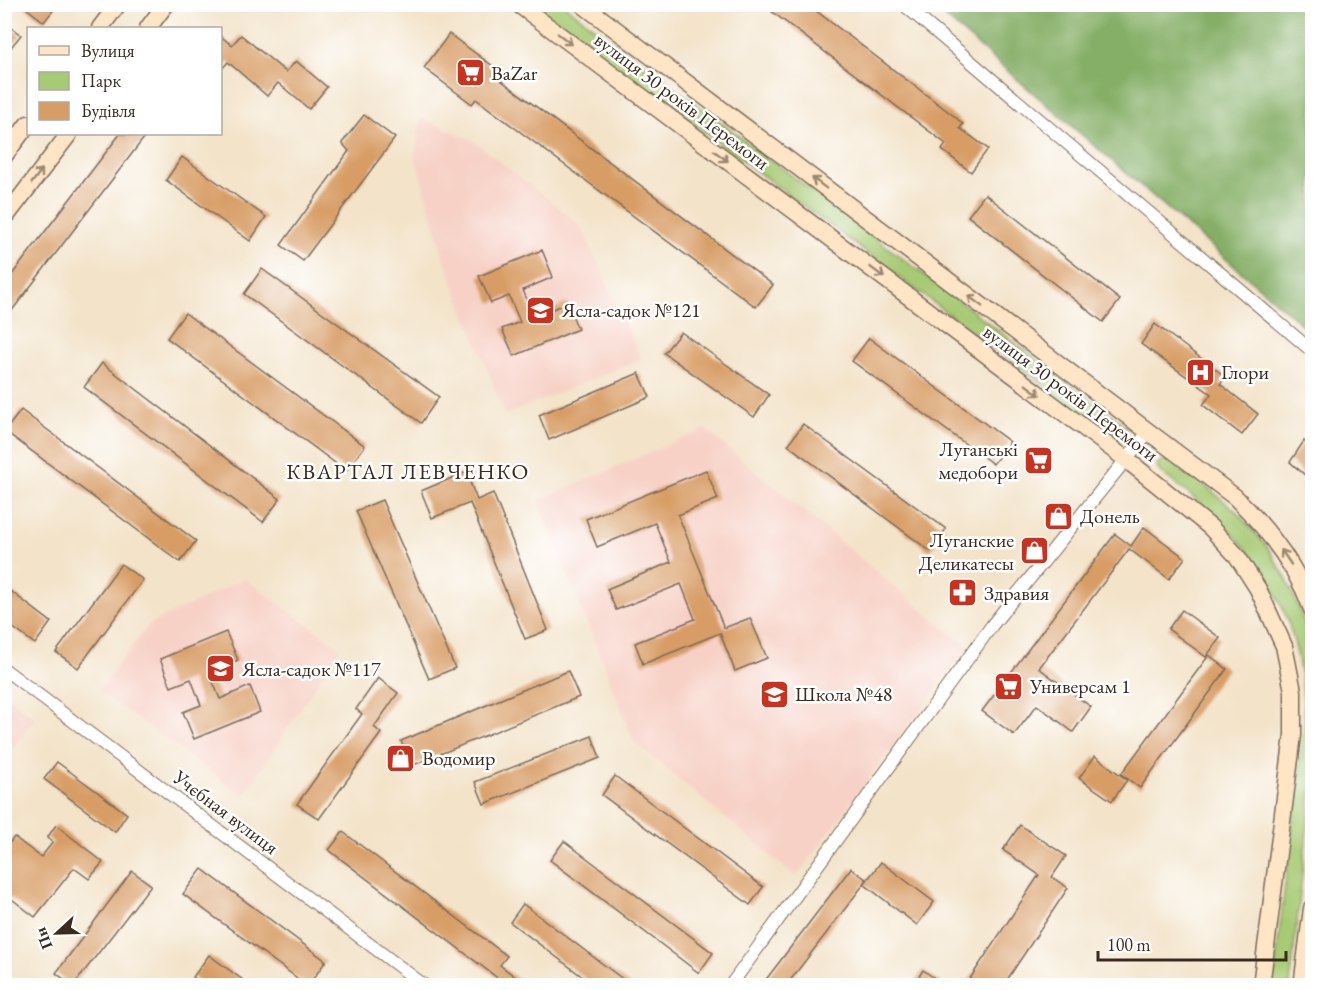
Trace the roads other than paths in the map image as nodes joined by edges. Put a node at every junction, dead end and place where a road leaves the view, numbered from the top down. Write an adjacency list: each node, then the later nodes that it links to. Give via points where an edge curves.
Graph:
1 (118, 4): 6 (street)
2 (166, 4): 7 (street)
3 (518, 4): 14 (street, вулиця 30 років Перемоги, one-way to 14)
4 (582, 4): 13 (street, вулиця 30 років Перемоги, one-way to 4)
5 (903, 4): 12 (street)
6 (101, 27)
7 (149, 27)
8 (27, 125): 10 (street)
9 (68, 135): 11 (street, one-way to 9)
10 (4, 156)
11 (4, 219)
12 (1312, 351)
13 (1149, 431): 14 (street); 15 (street, вулиця 30 років Перемоги, one-way to 13, via 1291,564 1264,526 1235,496)
14 (1126, 460): 19 (street, via 993,624); 20 (street, вулиця 30 років Перемоги, via 1210,527 1237,556 1258,589 1284,646 1293,691 1293,735)
15 (1312, 609)
16 (4, 669): 18 (street, Учєбная вулиця)
17 (1312, 908): 21 (street)
18 (425, 986)
19 (730, 986)
20 (1261, 986)
21 (1302, 986)

